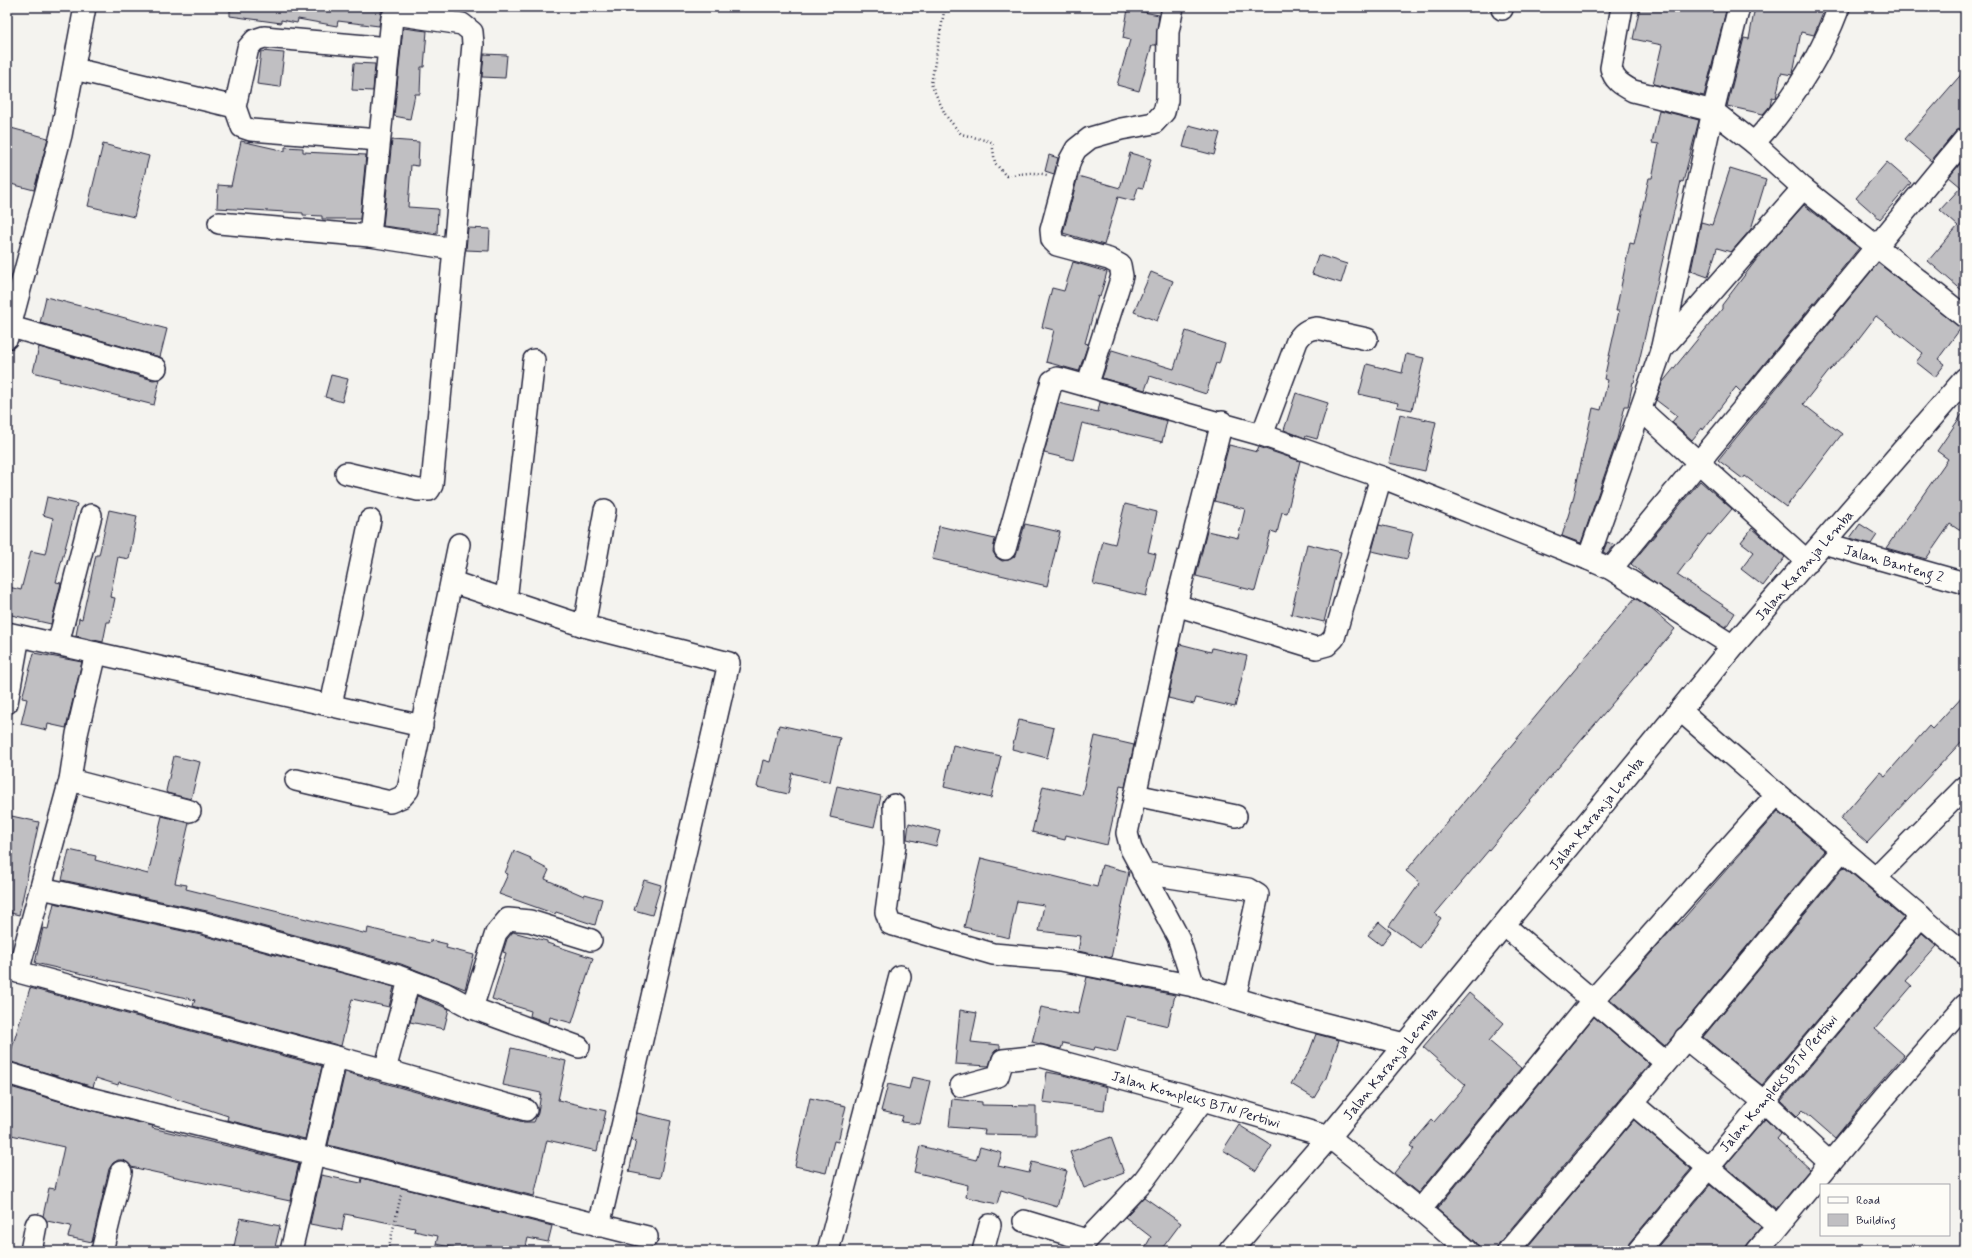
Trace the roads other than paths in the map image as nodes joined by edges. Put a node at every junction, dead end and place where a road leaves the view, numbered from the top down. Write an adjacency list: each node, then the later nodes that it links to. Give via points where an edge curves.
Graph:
1 (85, 7): 7 (street)
2 (1173, 7): 25 (street, via 1168,32 1167,100 1164,112 1154,123 1090,138 1076,149 1070,160 1051,230 1052,240 1063,247 1109,259 1120,265 1122,276)
3 (1622, 7): 9 (street, via 1611,68 1613,77 1633,91)
4 (1739, 7): 9 (street)
5 (1840, 7): 12 (street, via 1828,37 1798,89)
6 (389, 48): 8 (street, via 264,37 255,40 248,48); 11 (street); 17 (street, via 392,18 396,16 462,24 472,32)
7 (74, 69): 8 (street); 19 (street, via 61,135)
8 (235, 107): 11 (street, via 242,127 251,130)
9 (1713, 111): 12 (street); 21 (street)
10 (1965, 138): 16 (street)
11 (379, 140): 15 (street)
12 (1754, 143): 13 (street)
13 (1803, 188): 16 (street); 21 (street)
14 (219, 223): 15 (street)
15 (370, 236): 17 (street)
16 (1878, 246): 18 (street); 29 (street)
17 (454, 249): 30 (street, via 430,489 418,490)
18 (1965, 316)
19 (10, 320): 23 (street)
20 (1367, 339): 28 (street, via 1317,328 1309,329 1302,334 1297,341)
21 (1661, 351): 26 (street)
22 (534, 360): 43 (street)
23 (156, 368)
24 (1965, 379): 35 (main road, Jalan Karanja Lemba)
25 (1088, 386): 27 (street); 37 (street, via 1057,378 1052,381)
26 (1641, 410): 29 (street); 38 (street)
27 (1222, 422): 28 (street); 44 (street)
28 (1262, 435): 31 (street)
29 (1700, 463): 39 (street); 40 (street)
30 (346, 473)
31 (1381, 477): 38 (street); 44 (street, via 1334,638 1327,645 1316,648)
32 (605, 510): 45 (street)
33 (91, 515): 47 (street)
34 (370, 520): 51 (street)
35 (1823, 543): 39 (main road, Jalan Karanja Lemba); 42 (street, Jalan Banteng 2)
36 (459, 544): 41 (street)
37 (1005, 549)
38 (1588, 559): 40 (street)
39 (1808, 562): 48 (main road, Jalan Karanja Lemba)
40 (1611, 569): 48 (street)
41 (452, 582): 43 (street); 53 (street)
42 (1965, 583)
43 (506, 600): 45 (street)
44 (1176, 605): 57 (street)
45 (584, 626): 99 (street, via 729,663)
46 (13, 634): 47 (street); 50 (street)
47 (58, 644): 49 (street)
48 (1733, 646): 52 (main road, Jalan Karanja Lemba)
49 (96, 653): 51 (street); 54 (street, via 77,734)
50 (7, 703)
51 (332, 705): 53 (street)
52 (1680, 710): 58 (street); 67 (main road, Jalan Karanja Lemba)
53 (422, 726): 55 (street, via 408,790 396,800 390,802)
54 (70, 780): 60 (street); 65 (street)
55 (296, 780)
56 (1965, 788): 64 (street)
57 (1134, 795): 61 (street); 63 (street, via 1127,833 1131,849)
58 (1776, 795): 62 (street); 75 (street)
59 (894, 805): 73 (street, via 895,845 886,912 890,924 993,954 1061,960)
60 (190, 811)
61 (1236, 816)
62 (1842, 850): 64 (street); 78 (street)
63 (1143, 873): 73 (street, via 1178,937); 74 (street, via 1248,889 1258,894)
64 (1876, 877): 66 (street)
65 (41, 888): 70 (street); 72 (street, via 204,924)
66 (1920, 916): 69 (street); 87 (street, Jalan Kompleks BTN Pertiwi)
67 (1504, 925): 75 (street); 79 (main road, Jalan Karanja Lemba)
68 (591, 940): 77 (street, via 530,921 508,919 496,933)
69 (1965, 954)
70 (13, 971): 81 (street)
71 (900, 976): 105 (street)
72 (409, 980): 77 (street, via 444,993); 83 (street)
73 (1194, 986): 74 (street)
74 (1235, 998): 79 (street)
75 (1592, 1001): 82 (street); 95 (street)
76 (1965, 1005): 92 (street)
77 (472, 1008): 80 (street)
78 (1685, 1038): 82 (street); 87 (street)
79 (1404, 1044): 90 (main road, Jalan Karanja Lemba)
80 (579, 1047)
81 (336, 1057): 83 (street); 91 (street)
82 (1665, 1062): 88 (street)
83 (385, 1070): 89 (street)
84 (7, 1074): 91 (street, via 89,1098)
85 (961, 1086): 86 (street, Jalan Kompleks BTN Pertiwi, via 998,1076 1003,1060 1040,1056)
86 (1203, 1100): 90 (street, Jalan Kompleks BTN Pertiwi); 96 (street, via 1144,1180 1087,1240)
87 (1763, 1101): 92 (street); 93 (street, Jalan Kompleks BTN Pertiwi)
88 (1633, 1104): 93 (street); 109 (street)
89 (526, 1110)
90 (1329, 1137): 95 (street, Jalan Kompleks BTN Pertiwi); 107 (main road, Jalan Karanja Lemba)
91 (312, 1154): 99 (street); 104 (street)
92 (1830, 1163): 100 (street)
93 (1708, 1166): 100 (street); 110 (street, Jalan Kompleks BTN Pertiwi)
94 (121, 1172): 103 (street)
95 (1420, 1210): 108 (street, Jalan Kompleks BTN Pertiwi)
96 (1024, 1221)
97 (36, 1225): 102 (street)
98 (990, 1225): 106 (street)
99 (599, 1226): 101 (street)
100 (1777, 1226): 111 (street)
101 (646, 1237)
102 (31, 1251)
103 (102, 1251)
104 (290, 1251)
105 (828, 1251)
106 (983, 1251)
107 (1230, 1251)
108 (1468, 1251)
109 (1508, 1251)
110 (1638, 1251)
111 (1756, 1251)

